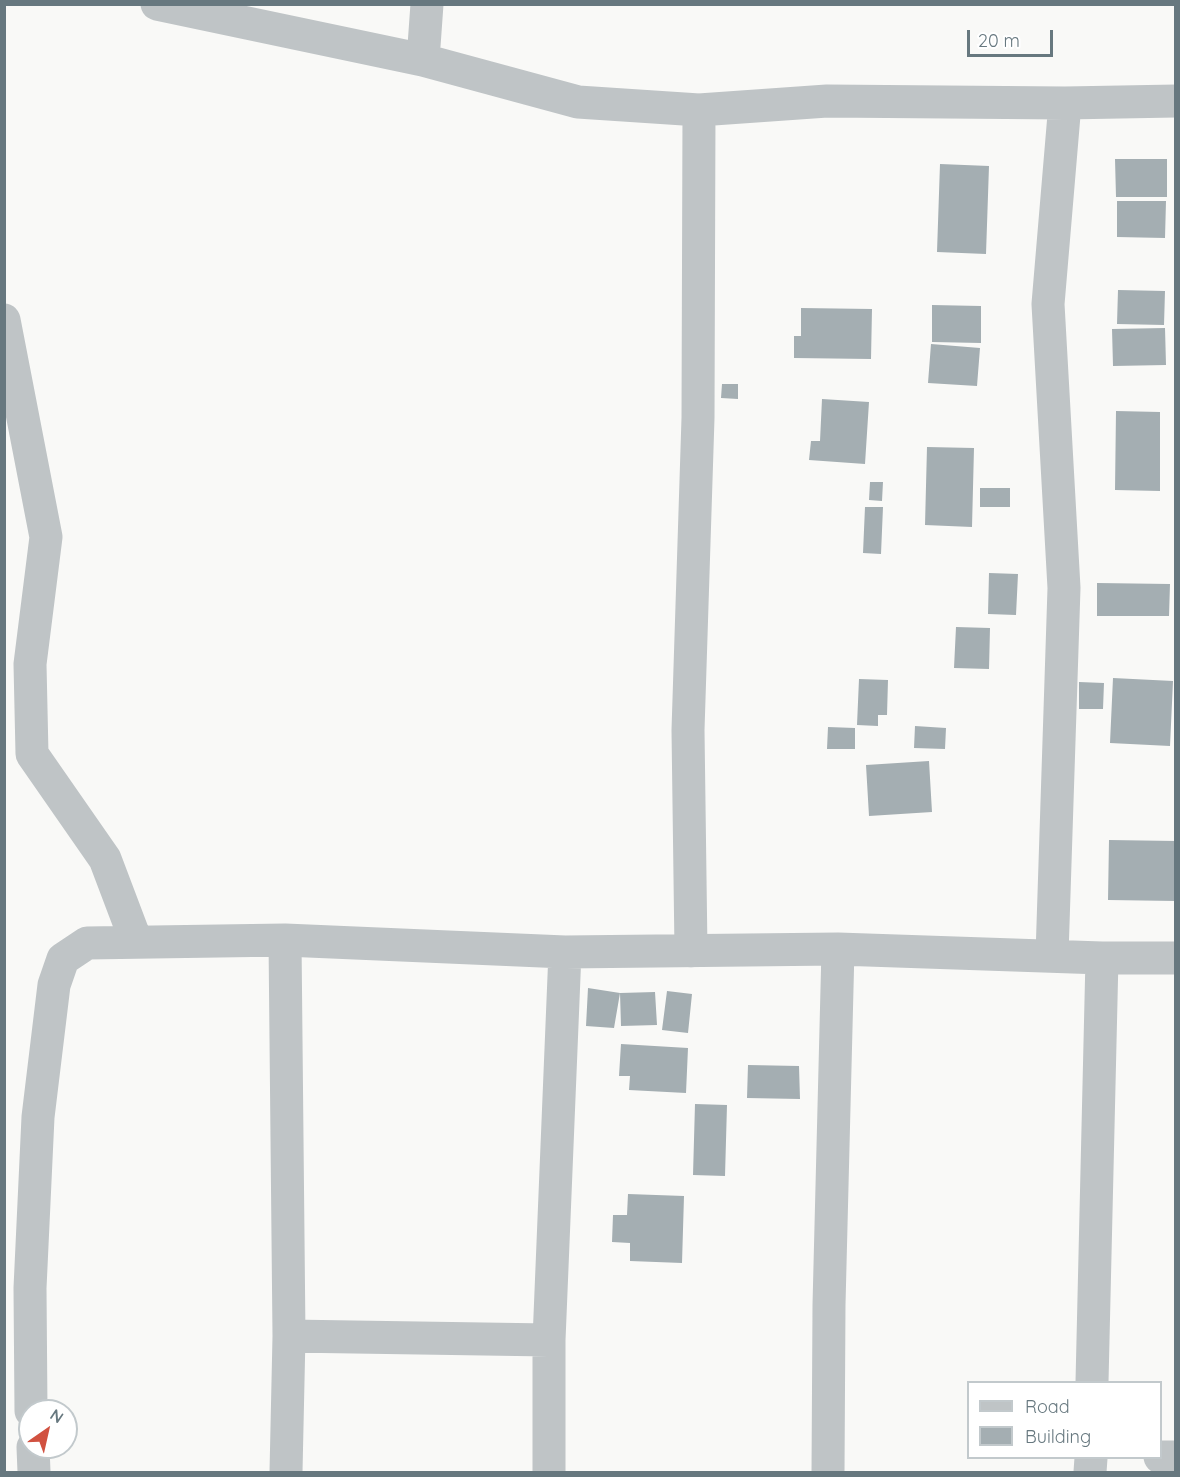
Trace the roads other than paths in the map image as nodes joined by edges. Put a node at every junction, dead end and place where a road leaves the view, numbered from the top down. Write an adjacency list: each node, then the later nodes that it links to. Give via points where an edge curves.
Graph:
1 (157, 4): 3 (street)
2 (427, 4): 3 (street)
3 (423, 60): 6 (street, via 578,102)
4 (1176, 101): 5 (street)
5 (1065, 103): 6 (street, via 827,101); 13 (street, via 1048,304 1064,588)
6 (699, 110): 11 (street, via 698,418 688,730)
7 (4, 320): 9 (street, via 46,537 30,664 32,754 105,859)
8 (285, 940): 9 (street); 12 (street); 16 (street)
9 (136, 941): 19 (street, via 87,943 63,959 54,985 37,1140 30,1288)
10 (838, 949): 11 (street); 13 (street); 22 (street)
11 (691, 951): 12 (street)
12 (565, 952): 17 (street)
13 (1052, 955): 14 (street)
14 (1102, 958): 15 (street); 18 (street)
15 (1176, 958)
16 (290, 1336): 17 (street); 20 (street)
17 (549, 1340): 21 (street)
18 (1092, 1381)
19 (31, 1399)
20 (286, 1473)
21 (549, 1473)
22 (828, 1473)

